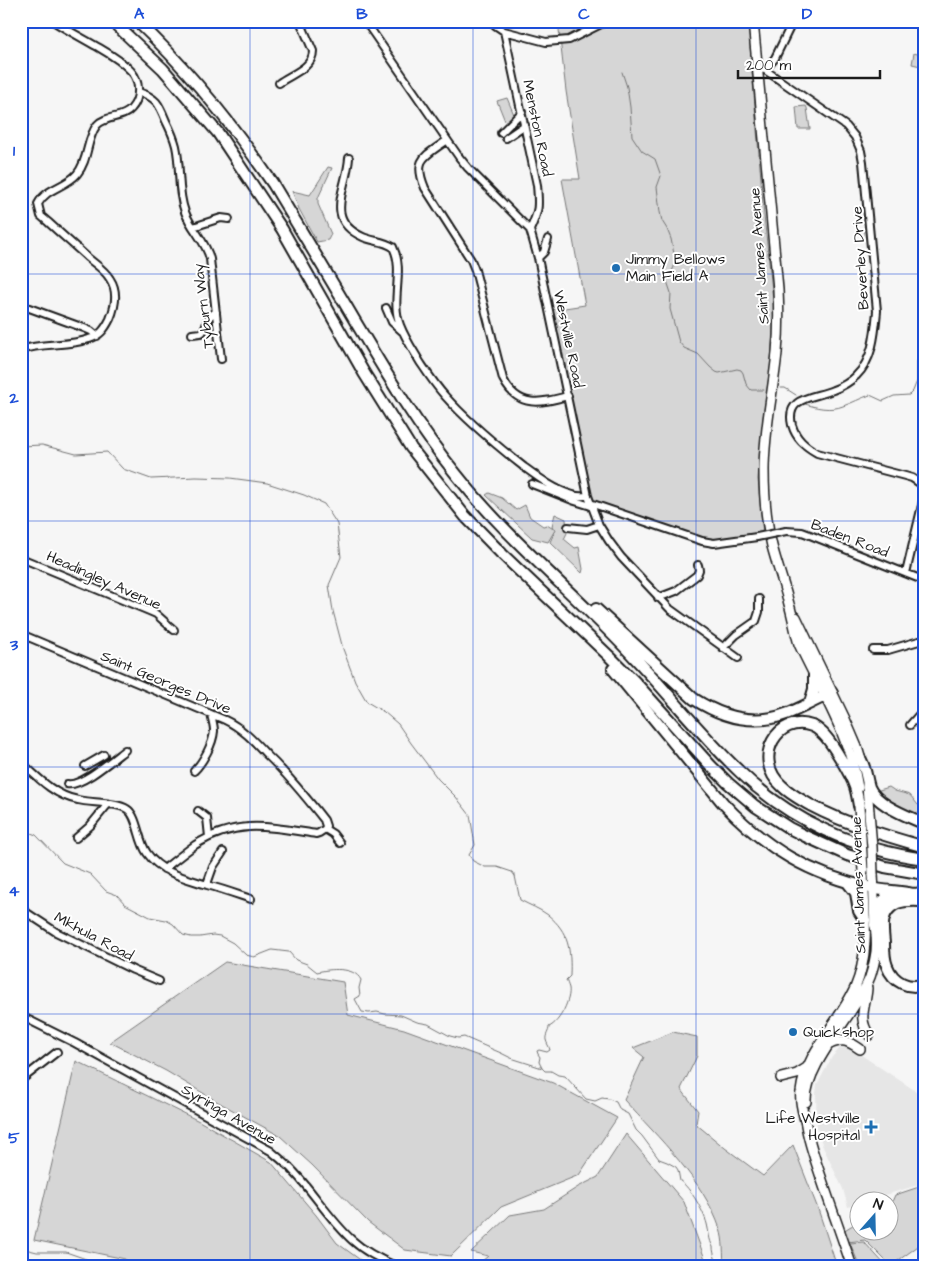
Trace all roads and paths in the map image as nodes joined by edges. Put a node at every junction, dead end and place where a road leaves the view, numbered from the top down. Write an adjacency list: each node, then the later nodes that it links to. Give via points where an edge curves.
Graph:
1 (53, 21): 13 (street, via 123,64 135,78)
2 (112, 21): 47 (highway, via 163,69 218,133 282,229 411,448 465,516)
3 (137, 21): 43 (highway, via 221,112 253,155 424,433 484,508)
4 (300, 21): 12 (street, via 313,51 311,62)
5 (365, 21): 16 (street, Westville Road)
6 (491, 21): 10 (street)
7 (606, 21): 10 (street, via 559,42 546,42)
8 (753, 21): 11 (main road, Saint James Avenue)
9 (793, 21): 11 (street, via 775,58)
10 (504, 31): 14 (street, Menston Road)
11 (762, 69): 35 (street, Beverley Drive, via 846,126 855,137 863,162 876,293 872,343 861,370 840,387 808,397 794,406 792,423 795,432 799,440 816,454 905,476); 48 (main road, Saint James Avenue, via 779,324 766,436 765,501 771,544)
12 (279, 83)
13 (138, 92): 21 (street, Tyburn Way, via 155,99 160,106 176,147 184,211); 30 (street, via 130,110 96,126 76,176 48,192 38,204 41,216 111,279 114,309 104,330)
14 (522, 112): 15 (street, Menston Road); 15 (street, via 504,136)
15 (524, 125): 22 (street, Menston Road, via 539,200 538,213)
16 (446, 141): 22 (street, Westville Road, via 468,168); 33 (street, via 423,158 420,176 471,260 503,379 513,394 529,402)
17 (349, 158): 19 (street)
18 (340, 183): 19 (street)
19 (340, 200): 28 (street, via 340,212 347,227 364,237 391,245 395,251 398,318)
20 (229, 219): 21 (street, via 221,218)
21 (193, 227): 27 (street, Tyburn Way, via 208,250)
22 (530, 230): 24 (street, Westville Road)
23 (548, 239): 24 (street, via 544,252)
24 (538, 258): 33 (street, Westville Road)
25 (21, 305): 30 (street)
26 (386, 308): 28 (street, via 392,322)
27 (216, 312): 29 (street, via 210,315 204,330); 32 (street, Tyburn Way)
28 (402, 332): 36 (street, via 444,395 504,452 558,489 575,496)
29 (192, 334)
30 (97, 336): 31 (street)
31 (21, 350)
32 (221, 359)
33 (568, 396): 36 (street, Westville Road)
34 (532, 484): 37 (street, Baden Road)
35 (923, 484): 42 (street)
36 (588, 496): 37 (street, Westville Road)
37 (591, 504): 38 (street, Westville Road); 42 (street, Baden Road, bridge, via 702,542 794,531)
38 (599, 525): 39 (street, via 587,529); 45 (street, Westville Road, via 621,557)
39 (568, 527)
40 (21, 558): 49 (street, Headingley Avenue, via 156,614)
41 (698, 565): 45 (street, via 697,575 676,591)
42 (906, 573): 44 (street, Baden Road)
43 (554, 576): 57 (highway, via 706,707 747,720 771,718); 78 (highway, via 634,656 730,763 766,795 799,817 842,838 882,851)
44 (925, 581)
45 (658, 598): 52 (street, Westville Road)
46 (760, 599): 52 (street, via 756,620)
47 (556, 605): 82 (highway, via 635,682 704,760 756,806 804,836 841,853 885,867); 84 (highway, via 625,682 740,821 785,855 822,874)
48 (790, 605): 55 (main road, Saint James Avenue, via 799,644); 56 (main road, Saint James Avenue)
49 (174, 630)
50 (21, 634): 59 (street, Saint Georges Drive)
51 (925, 640): 53 (street, via 888,650)
52 (723, 648): 54 (street, Westville Road)
53 (873, 650)
54 (738, 658)
55 (814, 675): 56 (main road, Saint James Avenue); 57 (highway)
56 (829, 695): 57 (highway); 63 (main road, Saint James Avenue, via 852,734); 69 (main road, Saint James Avenue, via 851,756)
57 (810, 703)
58 (925, 708): 60 (street)
59 (211, 714): 66 (street, via 214,732 201,764); 72 (street, Saint Georges Drive, via 236,725 289,776 324,820)
60 (910, 726)
61 (125, 750): 67 (street, via 86,779)
62 (104, 755): 65 (street)
63 (861, 760): 71 (highway, via 869,787 879,800); 86 (main road, Saint James Avenue, bridge, via 867,787 872,847)
64 (21, 762): 68 (street, via 41,781 65,796)
65 (85, 766)
66 (194, 771)
67 (67, 784)
68 (108, 804): 74 (street); 80 (street, via 129,810 141,843)
69 (859, 806): 76 (highway, via 851,778 822,732 808,725 796,725 785,728 771,743 768,766 773,776 801,799 846,822); 86 (main road, Saint James Avenue, bridge, via 863,871)
70 (198, 811): 73 (street, via 207,818)
71 (925, 824)
72 (325, 829): 73 (street, via 316,834 247,826); 75 (street, Saint Georges Drive)
73 (210, 837): 79 (street)
74 (76, 838)
75 (340, 842)
76 (925, 847)
77 (223, 852): 85 (street)
78 (925, 859)
79 (175, 860): 80 (street, via 163,864); 81 (street); 83 (street, via 172,868)
80 (155, 862): 81 (street)
81 (164, 869): 83 (street)
82 (925, 874)
83 (178, 876): 85 (street)
84 (848, 882): 86 (highway); 92 (highway, via 856,893 859,911)
85 (207, 884): 89 (street)
86 (869, 888): 87 (highway); 92 (main road, Saint James Avenue); 93 (main road, Saint James Avenue)
87 (913, 894): 88 (highway); 93 (highway, via 893,894 884,899)
88 (925, 894)
89 (251, 899)
90 (925, 901): 96 (highway, via 893,905 883,922 885,959 892,975 912,986)
91 (21, 908): 94 (street, Mkhula Road, via 56,932)
92 (865, 920): 102 (main road, Saint James Avenue, via 865,952 858,981)
93 (875, 925): 95 (main road, Saint James Avenue, via 876,953)
94 (159, 981)
95 (867, 983): 98 (main road, via 862,1014); 99 (main road, Saint James Avenue)
96 (925, 984)
97 (21, 1016): 106 (street, Syringa Avenue, via 271,1152 295,1172 352,1240 369,1253)
98 (869, 1035)
99 (830, 1044): 100 (main road, via 843,1040); 105 (main road, Saint James Avenue, via 808,1087)
100 (860, 1049)
101 (57, 1052): 104 (street)
102 (808, 1067): 103 (main road); 105 (main road, Saint James Avenue, via 800,1093)
103 (781, 1078)
104 (21, 1080)
105 (806, 1124): 107 (main road, via 812,1151)
106 (398, 1267)
107 (852, 1267)

